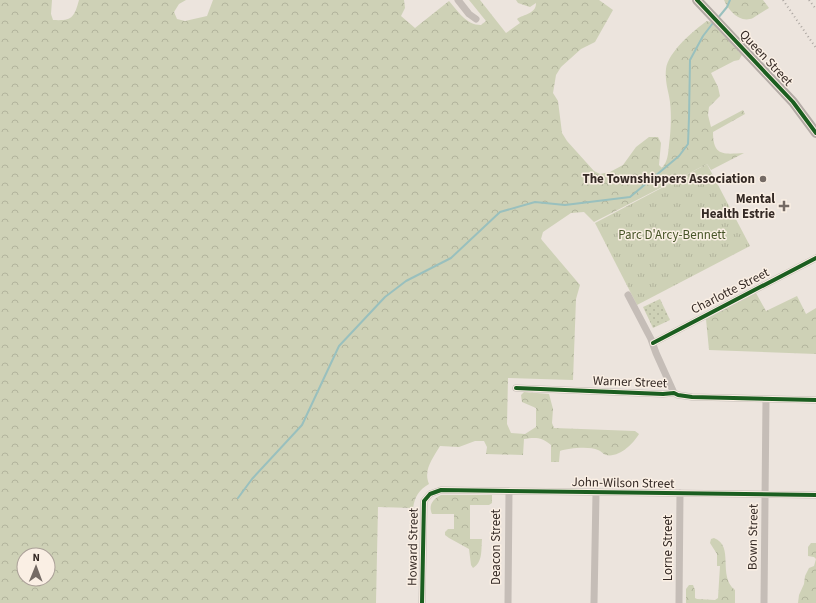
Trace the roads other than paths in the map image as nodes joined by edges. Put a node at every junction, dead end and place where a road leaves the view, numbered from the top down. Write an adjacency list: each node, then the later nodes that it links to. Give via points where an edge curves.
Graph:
1 (458, 0): 3 (street)
2 (697, 0): 4 (main road, Queen Street, via 793,102)
3 (476, 19)
4 (816, 133)
5 (816, 258): 7 (street, Charlotte Street)
6 (628, 295): 7 (street)
7 (653, 342): 9 (street)
8 (516, 388): 9 (street, Warner Street)
9 (674, 393): 10 (street, Warner Street, via 692,397)
10 (766, 399): 11 (street, Warner Street); 16 (street, Bown Street)
11 (816, 400)
12 (509, 491): 13 (street, John-Wilson Street); 15 (street, John-Wilson Street, via 441,490); 19 (street, Deacon Street)
13 (596, 493): 14 (street, John-Wilson Street); 20 (street)
14 (680, 493): 16 (street, John-Wilson Street); 21 (street, Lorne Street)
15 (430, 494): 18 (street, Howard Street, via 423,508)
16 (766, 494): 17 (street, John-Wilson Street); 22 (street, Bown Street)
17 (816, 495)
18 (422, 603)
19 (508, 603)
20 (594, 603)
21 (679, 603)
22 (764, 603)

